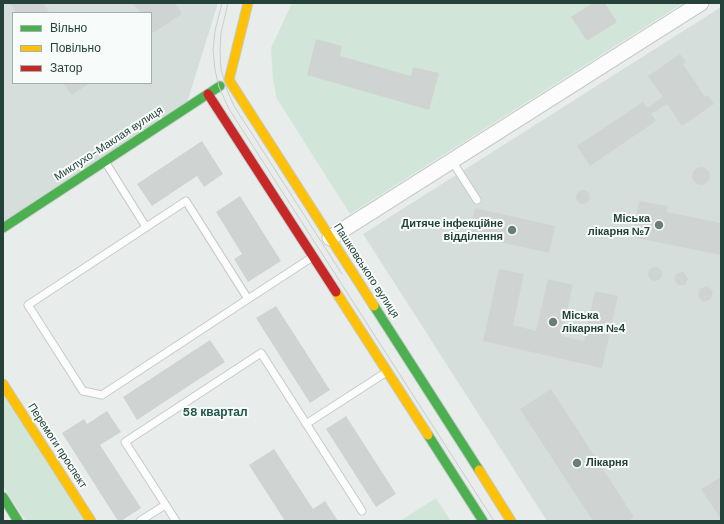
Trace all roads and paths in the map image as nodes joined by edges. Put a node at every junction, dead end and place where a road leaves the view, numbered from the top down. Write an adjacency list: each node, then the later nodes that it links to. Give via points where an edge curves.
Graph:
1 (248, 3): 3 (street)
2 (701, 3): 9 (street)
3 (241, 27): 4 (street); 6 (street)
4 (224, 61)
5 (216, 77): 7 (street)
6 (229, 80): 7 (street, Миклухо-Маклая вулиця); 13 (street, Пашковського вулиця)
7 (208, 94): 8 (street, Миклухо-Маклая вулиця); 13 (street, Пашковського вулиця)
8 (105, 161): 11 (lane); 12 (street, Миклухо-Маклая вулиця)
9 (452, 161): 10 (lane); 13 (street)
10 (477, 200)
11 (146, 227): 14 (lane, via 186,201); 14 (lane, via 28,305 83,391 102,396)
12 (3, 228)
13 (318, 247): 14 (lane); 15 (street, Пашковського вулиця); 26 (street, Пашковського вулиця)
14 (248, 299)
15 (387, 372): 17 (lane); 25 (street, Пашковського вулиця)
16 (3, 384): 22 (street, Перемоги проспект)
17 (306, 424): 19 (lane, via 261,353 125,442); 20 (lane)
18 (3, 497): 21 (street)
19 (165, 505): 23 (lane); 24 (lane)
20 (362, 511)
21 (18, 521)
22 (91, 521)
23 (140, 521)
24 (176, 521)
25 (483, 521)
26 (511, 521)

